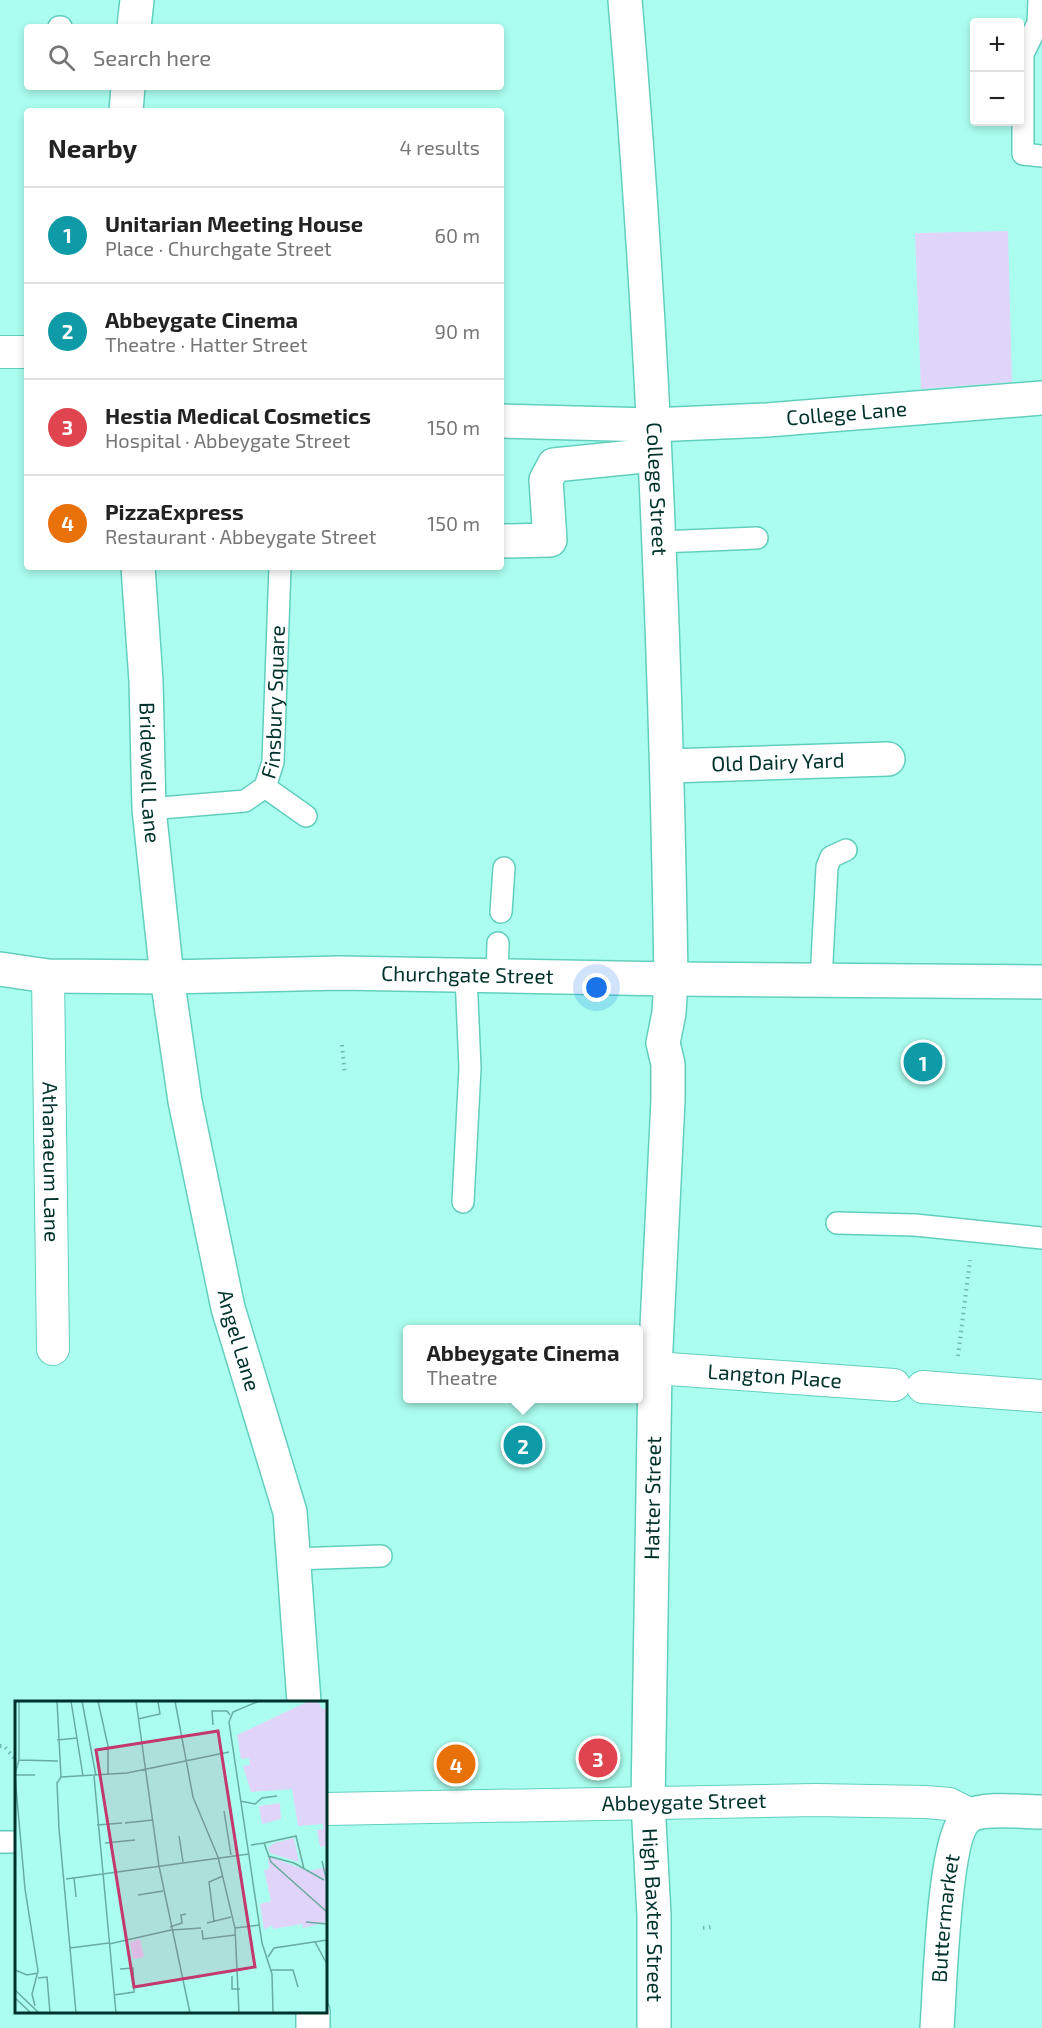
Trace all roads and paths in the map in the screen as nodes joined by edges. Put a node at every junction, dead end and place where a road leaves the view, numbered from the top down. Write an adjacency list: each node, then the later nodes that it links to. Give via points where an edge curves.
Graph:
1 (137, 0): 4 (street)
2 (626, 0): 13 (street, College Street)
3 (1039, 0): 5 (lane, via 1038,23)
4 (134, 24)
5 (1025, 39): 8 (lane, via 1023,154)
6 (128, 90): 7 (street)
7 (126, 108)
8 (1042, 156)
9 (0, 352): 10 (street)
10 (24, 352)
11 (1042, 398): 13 (street, College Lane, via 767,420)
12 (504, 421): 13 (street)
13 (653, 440): 15 (street, via 554,465 546,480 550,540); 16 (street, College Street)
14 (757, 538): 16 (lane)
15 (504, 541)
16 (660, 542): 20 (street, College Street)
17 (138, 570): 22 (street, Bridewell Lane)
18 (280, 570): 21 (lane, Finsbury Square, via 273,762)
19 (888, 759): 20 (street, Old Dairy Yard)
20 (668, 766): 32 (street, College Street)
21 (265, 787): 22 (lane, Finsbury Square, via 245,801); 23 (lane)
22 (149, 809): 31 (street, Bridewell Lane)
23 (306, 816)
24 (846, 850): 33 (lane, via 831,857 827,867)
25 (504, 868): 26 (lane)
26 (501, 912)
27 (498, 943): 30 (lane)
28 (0, 969): 29 (street, Churchgate Street)
29 (48, 976): 31 (street, Churchgate Street); 41 (street, Athanaeum Lane)
30 (482, 976): 31 (street, Churchgate Street, via 340,973); 32 (street, Churchgate Street); 37 (lane, via 470,1068)
31 (166, 977): 46 (street, Angel Lane, via 185,1101 228,1308 290,1512)
32 (672, 979): 33 (street, Churchgate Street); 42 (street, Hatter Street, via 663,1043 668,1064 668,1100)
33 (821, 980): 34 (street, Churchgate Street)
34 (1042, 982)
35 (342, 1045): 36 (path)
36 (345, 1075)
37 (463, 1203)
38 (837, 1223): 39 (lane, via 915,1225)
39 (974, 1232): 40 (lane); 43 (path)
40 (1042, 1238)
41 (53, 1349)
42 (655, 1368): 43 (street, Langton Place); 50 (street, Hatter Street)
43 (954, 1390): 44 (street, Langton Place)
44 (1042, 1396)
45 (381, 1556): 46 (lane)
46 (293, 1559): 47 (street, Angel Lane)
47 (304, 1701)
48 (0, 1746): 49 (path)
49 (15, 1759)
50 (648, 1803): 51 (street, Abbeygate Street); 53 (street, Abbeygate Street, via 926,1802 949,1804); 58 (street, High Baxter Street, via 654,1915)
51 (327, 1809)
52 (1042, 1812): 53 (street, Abbeygate Street)
53 (971, 1815): 59 (street, Buttermarket, via 960,1824 950,1865)
54 (704, 1928): 55 (path)
55 (712, 1928)
56 (313, 2013): 57 (street)
57 (314, 2028)
58 (654, 2028)
59 (937, 2028)

